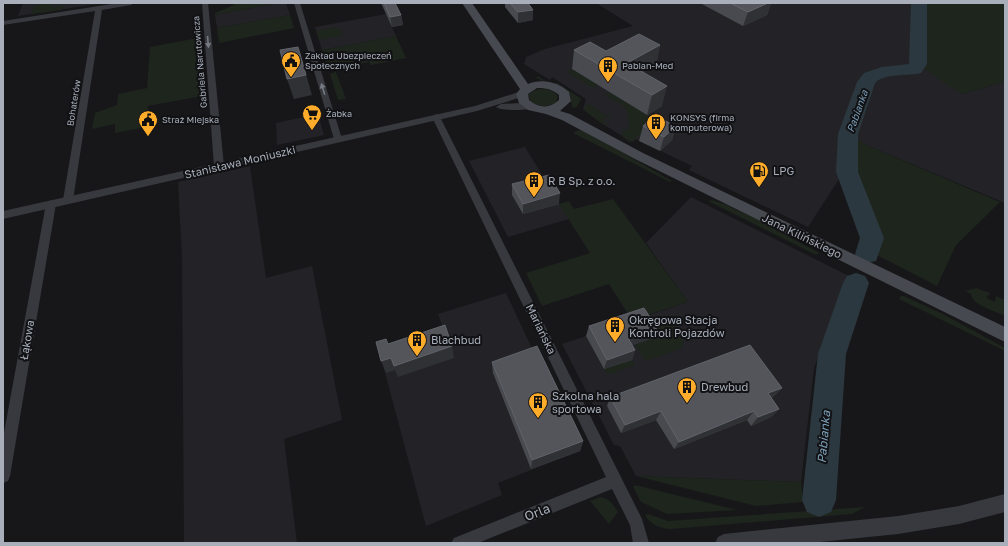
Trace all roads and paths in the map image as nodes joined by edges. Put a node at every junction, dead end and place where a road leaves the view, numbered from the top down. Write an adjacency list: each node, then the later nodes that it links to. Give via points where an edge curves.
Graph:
1 (131, 3): 5 (street)
2 (205, 3): 17 (street, Gabriela Narutowicza, one-way to 17)
3 (297, 3): 16 (street, one-way to 3)
4 (467, 3): 7 (main road)
5 (99, 8): 6 (street); 18 (street, Bohaterów)
6 (3, 23)
7 (507, 60): 8 (main road); 9 (main road)
8 (540, 85): 9 (main road); 10 (main road, Jana Kilińskiego, via 552,86 562,91 566,98)
9 (524, 92): 11 (main road, via 523,101); 12 (street, Stanisława Moniuszki)
10 (565, 102): 13 (main road, via 558,108); 15 (main road, Jana Kilińskiego)
11 (530, 107): 12 (street, Stanisława Moniuszki); 13 (main road, Jana Kilińskiego)
12 (477, 108): 14 (street, Stanisława Moniuszki)
13 (547, 110): 15 (main road, Jana Kilińskiego, via 561,114)
14 (436, 117): 16 (street, Stanisława Moniuszki); 23 (street, Mariańska)
15 (600, 134): 21 (main road, Jana Kilińskiego, via 639,156)
16 (338, 139): 17 (street, Stanisława Moniuszki)
17 (219, 166): 18 (street, Stanisława Moniuszki)
18 (68, 200): 19 (street, Stanisława Moniuszki)
19 (51, 204): 20 (street, Stanisława Moniuszki); 22 (street, Łąkowa)
20 (3, 215)
21 (1005, 337)
22 (3, 476)
23 (615, 481): 25 (street, Orla); 26 (street, Mariańska, via 636,524)
24 (1005, 503): 27 (street, via 925,522)
25 (459, 543)
26 (641, 543)
27 (724, 543)

